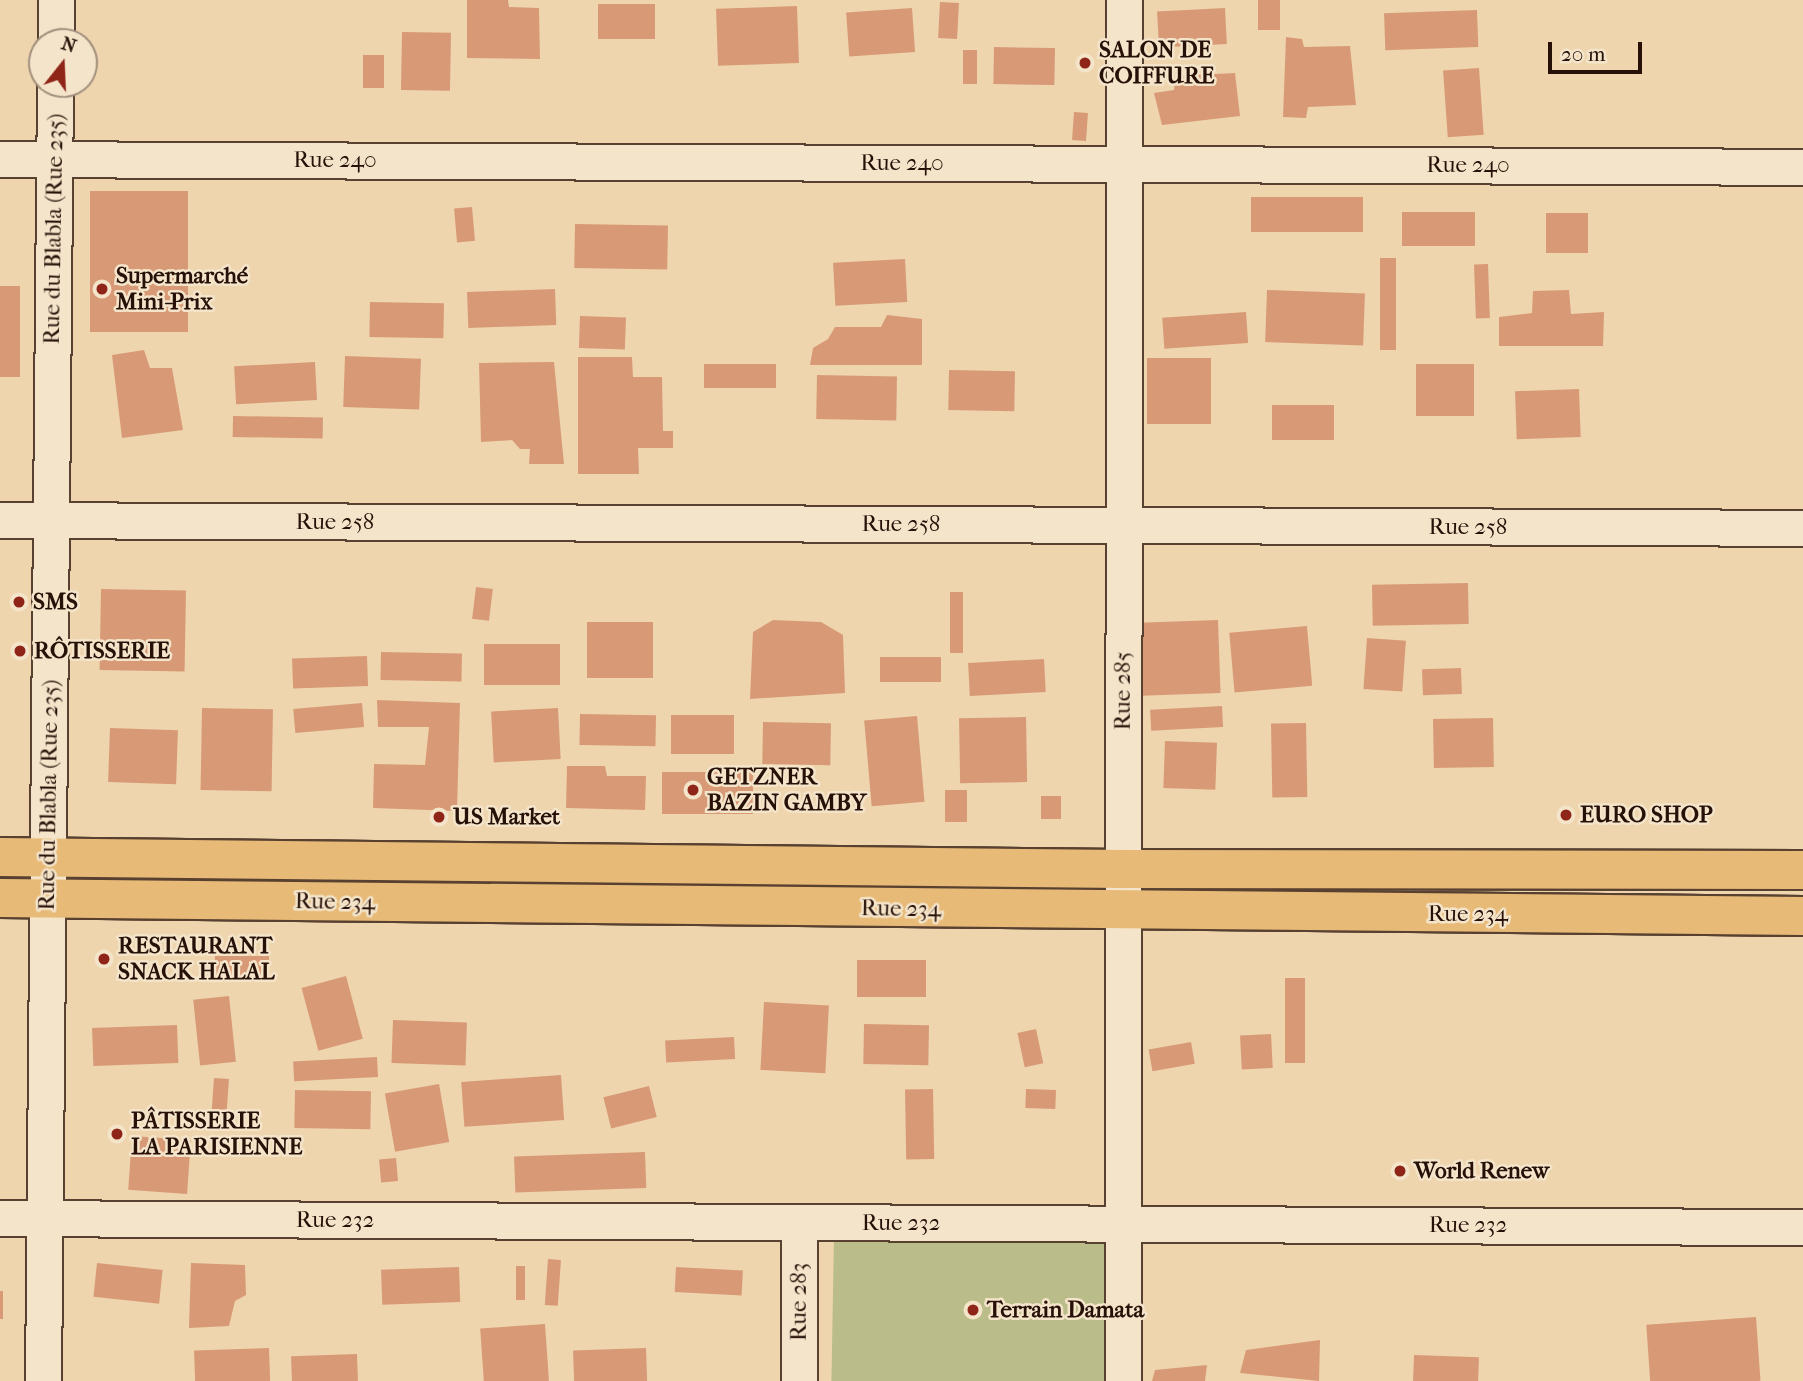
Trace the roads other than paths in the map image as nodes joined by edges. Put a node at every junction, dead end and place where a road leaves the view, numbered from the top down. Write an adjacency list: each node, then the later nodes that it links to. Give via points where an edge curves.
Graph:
1 (56, 0): 3 (street)
2 (1124, 0): 7 (street, Rue 285)
3 (56, 28)
4 (55, 98): 6 (street, Rue du Blabla (Rue 235))
5 (0, 159): 6 (street, Rue 240)
6 (55, 159): 7 (street, Rue 240); 10 (street, Rue du Blabla (Rue 235))
7 (1124, 164): 8 (street, Rue 240); 11 (street, Rue 285)
8 (1803, 167)
9 (0, 520): 10 (street, Rue 258)
10 (51, 521): 11 (street, Rue 258); 14 (street, Rue du Blabla (Rue 235))
11 (1124, 525): 12 (street, Rue 258); 15 (street, Rue 285)
12 (1803, 528)
13 (0, 856): 14 (main road, Rue 234)
14 (48, 857): 15 (main road, Rue 234); 18 (street, Rue du Blabla (Rue 235))
15 (1123, 869): 16 (main road, Rue 234); 19 (street, Rue 285)
16 (1803, 870)
17 (0, 898): 18 (main road, Rue 234)
18 (48, 898): 19 (main road, Rue 234); 22 (street, Rue du Blabla (Rue 235))
19 (1123, 912): 20 (main road, Rue 234); 24 (street, Rue 285)
20 (1803, 916)
21 (0, 1219): 22 (street, Rue 232)
22 (44, 1219): 23 (street, Rue 232); 26 (street, Rue du Blabla (Rue 235))
23 (799, 1222): 24 (street, Rue 232); 27 (street, Rue 283)
24 (1123, 1223): 25 (street, Rue 232); 28 (street, Rue 285)
25 (1803, 1227)
26 (43, 1381)
27 (799, 1381)
28 (1123, 1381)

